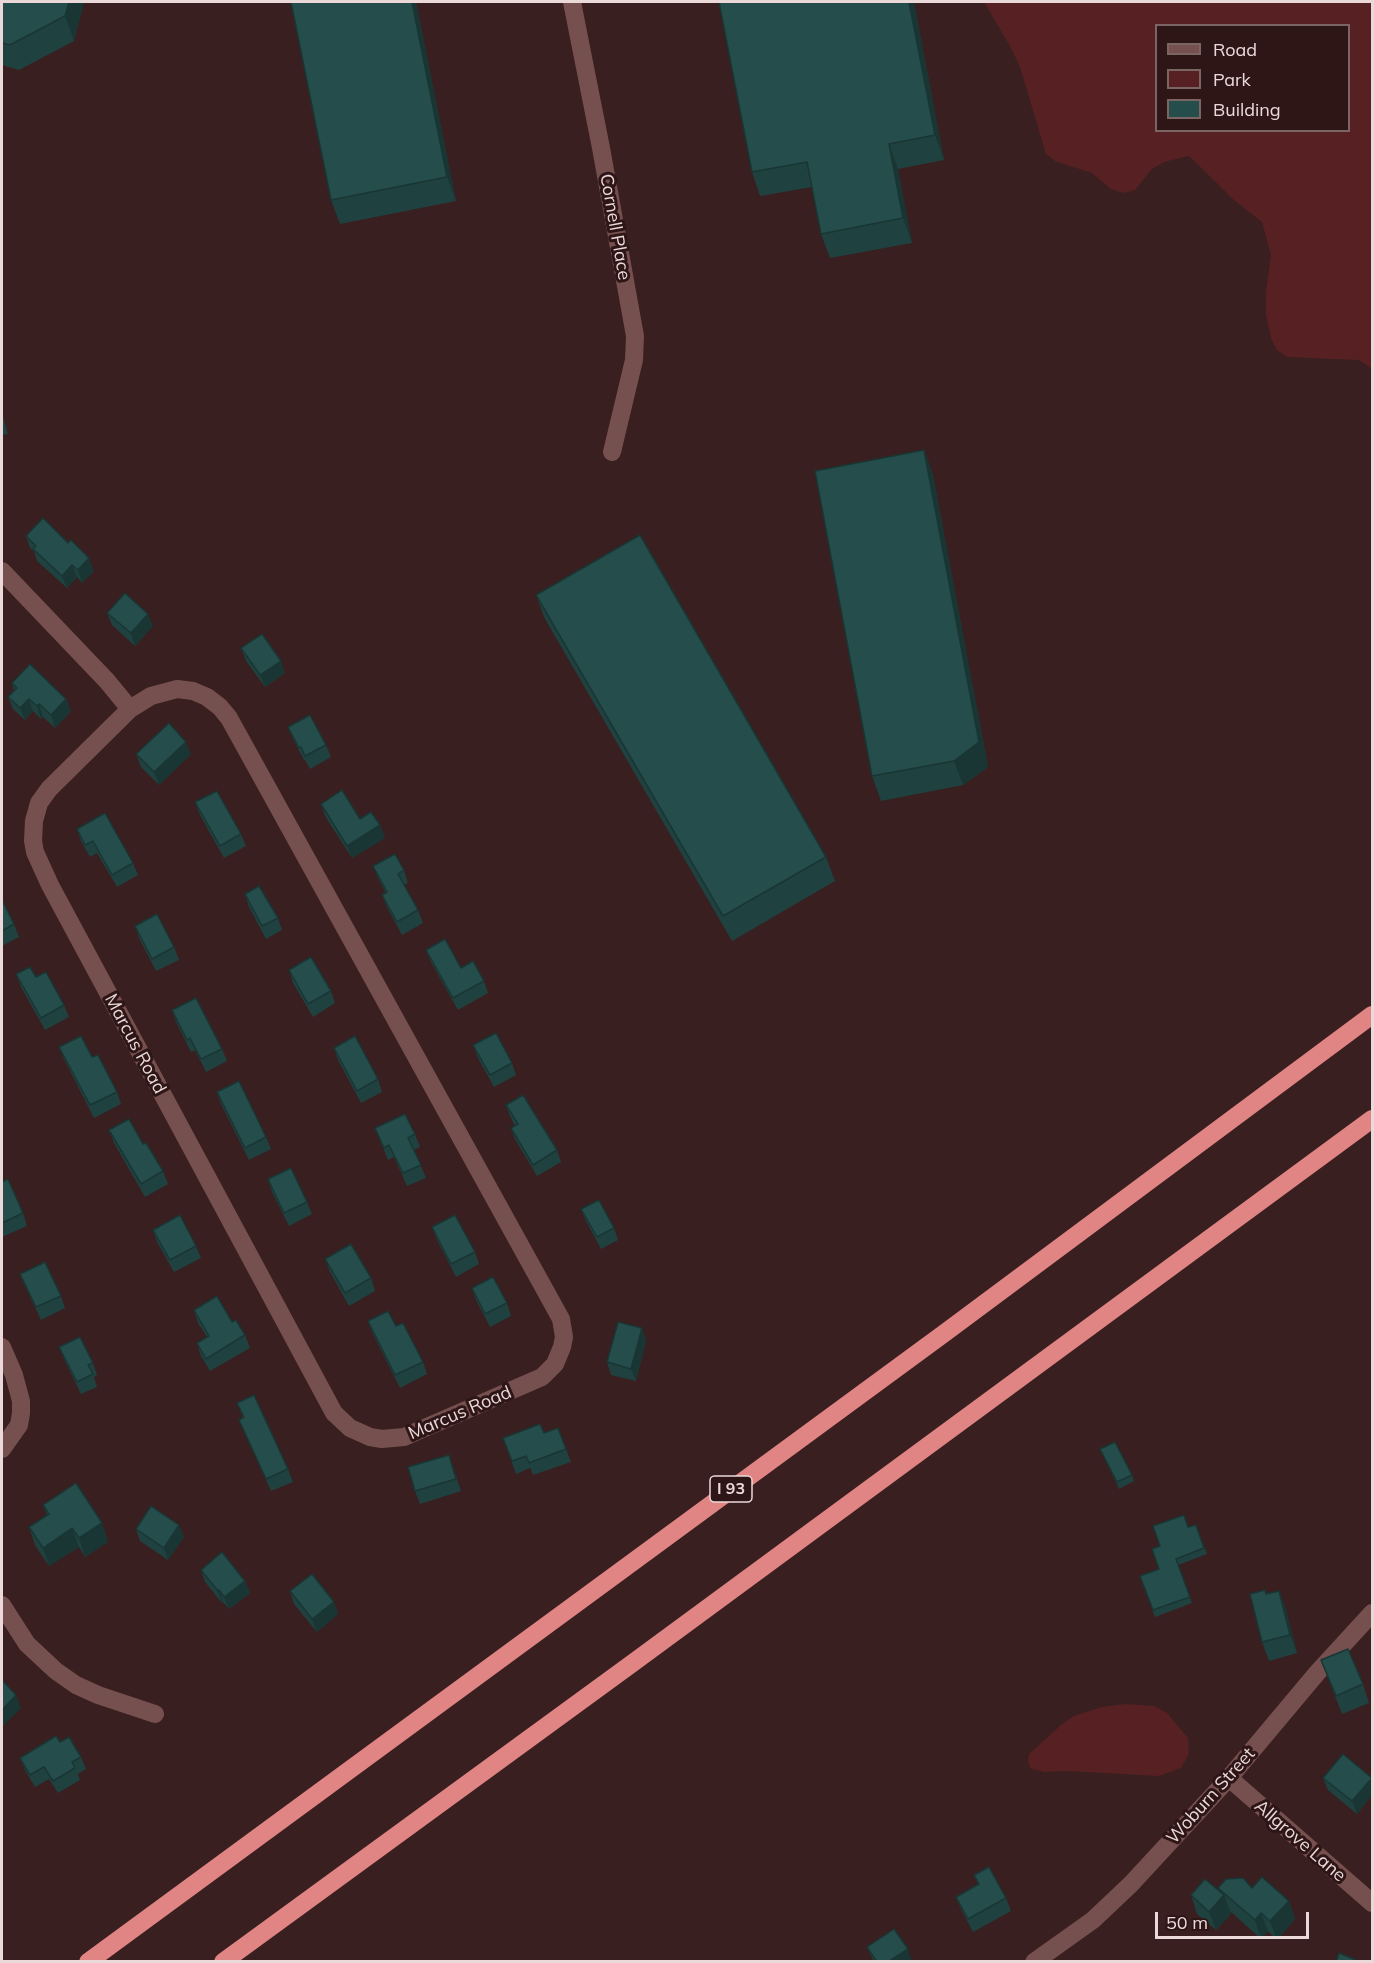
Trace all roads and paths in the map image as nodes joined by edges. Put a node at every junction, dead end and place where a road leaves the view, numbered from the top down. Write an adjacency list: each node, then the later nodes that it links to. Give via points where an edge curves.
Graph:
1 (572, 2): 2 (street, Cornell Place, via 635,336 634,360)
2 (612, 452)
3 (2, 571): 4 (street)
4 (130, 709): 4 (street, Marcus Road, via 39,803 34,821 35,852 328,1403 341,1421 360,1433 393,1439 542,1377 555,1364 562,1347 563,1328 557,1310 229,718 207,697 185,690 159,692)
5 (1372, 1015): 14 (highway, I 93)
6 (1372, 1119): 15 (highway)
7 (2, 1347): 8 (street, via 14,1375 21,1413 20,1425)
8 (2, 1449)
9 (2, 1605): 11 (street, via 27,1644 56,1671 98,1695)
10 (1372, 1612): 12 (street, Woburn Street)
11 (155, 1714)
12 (1229, 1778): 13 (street, Allgrove Lane); 16 (street, Woburn Street, via 1113,1903)
13 (1372, 1903)
14 (88, 1962)
15 (223, 1962)
16 (1034, 1962)

